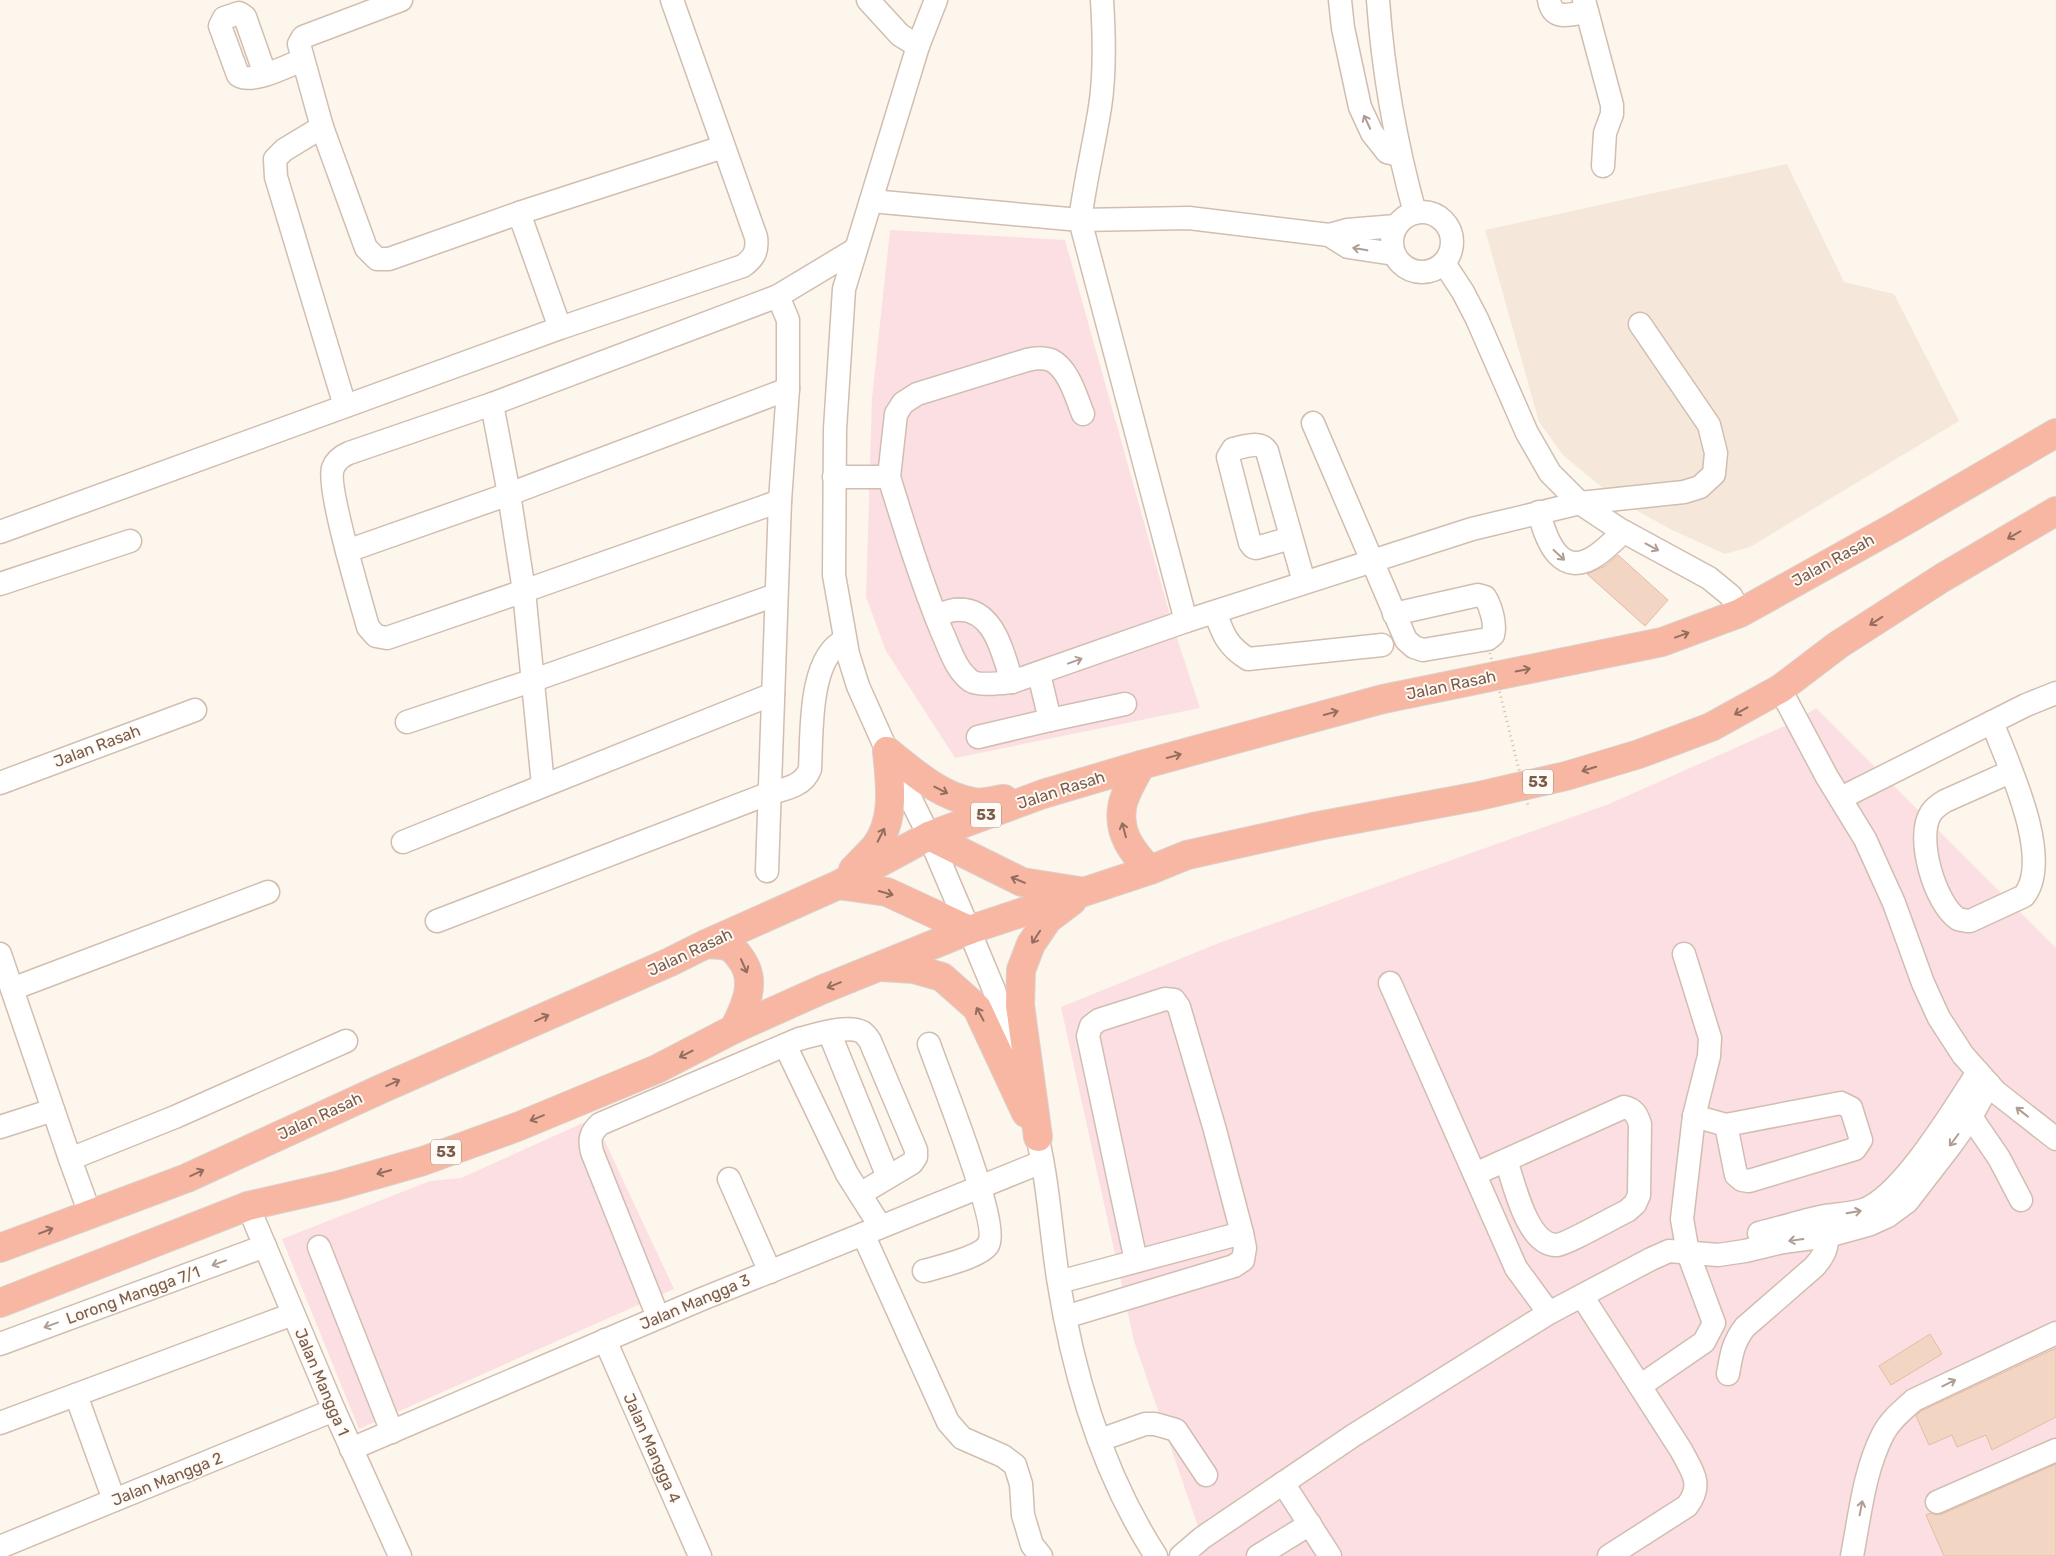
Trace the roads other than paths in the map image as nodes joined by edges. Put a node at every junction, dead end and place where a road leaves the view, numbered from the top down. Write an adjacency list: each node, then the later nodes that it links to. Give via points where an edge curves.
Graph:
1 (401, 0): 11 (street, via 304,37 299,44)
2 (672, 0): 14 (street)
3 (868, 0): 10 (street, via 900,35)
4 (936, 0): 10 (street)
5 (1102, 0): 20 (street, via 1104,30 1100,105)
6 (1340, 0): 15 (street, one-way to 6, via 1387,152 1372,133 1360,107)
7 (1378, 0): 15 (street)
8 (1549, 0): 9 (street, via 1550,8 1560,15)
9 (1585, 6): 16 (street, via 1612,105)
10 (918, 46): 17 (street)
11 (302, 60): 12 (street); 13 (street)
12 (265, 74)
13 (322, 128): 18 (street, via 366,248 377,258 389,259); 31 (street, via 284,150 275,159 275,168)
14 (723, 148): 18 (street); 28 (street, via 756,237 756,253 751,260 743,266)
15 (1399, 156): 19 (street)
16 (1602, 166)
17 (871, 200): 20 (street); 23 (street)
18 (519, 213): 28 (street)
19 (1415, 213): 21 (street); 25 (street, via 1430,213 1446,225 1452,245)
20 (1080, 220): 22 (street, via 1189,218); 56 (street)
21 (1396, 226): 22 (street, via 1347,230); 24 (street, via 1391,245)
22 (1329, 235): 24 (street, one-way to 22, via 1348,246)
23 (856, 249): 26 (street); 36 (street, via 844,289)
24 (1394, 254): 25 (street, via 1407,269 1416,272 1436,270)
25 (1444, 263): 39 (street, via 1477,319 1527,434 1550,473)
26 (778, 296): 29 (street, via 788,320); 30 (street)
27 (1640, 324): 39 (street, via 1709,425 1716,453 1714,474 1700,487 1684,492)
28 (560, 328): 31 (street)
29 (788, 389): 37 (street); 38 (street)
30 (492, 404): 37 (street); 46 (street, via 350,453 336,461 331,477)
31 (345, 406): 42 (street)
32 (1082, 414): 35 (street, via 1074,391 1060,368 1052,360 1040,358 917,394 903,403 896,414)
33 (1313, 422): 47 (street)
34 (2056, 434): 53 (highway, Jalan Rasah / 53)
35 (889, 476): 36 (street); 55 (street)
36 (834, 477): 57 (street, via 834,576)
37 (509, 494): 46 (street); 50 (street)
38 (780, 501): 50 (street); 51 (street)
39 (1580, 503): 40 (street); 43 (street)
40 (1539, 512): 43 (street, one-way to 43, via 1543,531 1565,561 1587,560); 47 (street)
41 (2052, 514): 62 (highway, 53, one-way to 62, via 1942,578 1838,646)
42 (0, 532)
43 (1624, 532): 53 (street, one-way to 53, via 1709,578 1731,596)
44 (1291, 538): 48 (street)
45 (130, 541): 49 (street)
46 (347, 551): 50 (street, via 368,627 381,638)
47 (1371, 561): 48 (street); 54 (street)
48 (1304, 582): 52 (street)
49 (0, 584)
50 (524, 592): 60 (street)
51 (776, 595): 60 (street); 64 (street)
52 (1215, 612): 56 (street); 58 (street, via 1226,639 1235,651 1248,658)
53 (1740, 613): 72 (highway, Jalan Rasah / 53, one-way to 53, via 1383,699 1662,642)
54 (1394, 614)
55 (936, 616): 61 (street, via 957,666 972,682); 61 (street, via 952,610 965,610 979,616 991,627 998,640)
56 (1186, 621): 59 (street, one-way to 56)
57 (845, 640): 71 (street, via 858,686); 76 (street, via 831,653 815,686 808,776 798,784)
58 (1382, 645)
59 (1039, 674): 61 (street); 67 (street)
60 (534, 680): 68 (street); 75 (street)
61 (1012, 682)
62 (1780, 689): 78 (street); 81 (highway, 53, one-way to 81, via 1710,727 1639,754 1566,776 1196,853)
63 (2056, 693): 69 (street)
64 (773, 694): 75 (street); 76 (street)
65 (1125, 704): 67 (street)
66 (195, 710): 74 (street, Jalan Rasah)
67 (1050, 720): 70 (street)
68 (407, 722)
69 (1992, 722): 73 (street); 78 (street)
70 (978, 738)
71 (887, 751): 77 (highway, one-way to 77, via 928,783 947,794 975,802); 79 (street); 83 (highway, one-way to 71, via 875,846 888,821)
72 (1141, 765): 77 (highway, Jalan Rasah / 53); 81 (highway, one-way to 72, via 1127,842 1122,825 1122,807)
73 (2010, 772): 73 (street, via 2031,829 2034,854 2030,888 2024,896 1970,921 1960,920 1951,912 1932,876 1926,853 1926,825 1930,814 1946,800)
74 (0, 783)
75 (543, 785): 80 (street)
76 (770, 793): 82 (street); 86 (street)
77 (1043, 794): 79 (highway, Jalan Rasah / 53)
78 (1841, 798): 99 (street, via 1865,839 1894,903 1939,1018 1963,1055)
79 (929, 836): 83 (highway, Jalan Rasah / 53); 85 (highway, one-way to 79, via 1022,882); 87 (street)
80 (403, 842)
81 (1150, 870): 85 (highway, 53)
82 (767, 871)
83 (838, 885): 87 (highway, one-way to 87, via 887,892); 88 (highway, Jalan Rasah / 53)
84 (268, 892): 93 (street)
85 (1083, 892): 87 (highway, 53); 106 (highway, one-way to 106, via 1048,919 1031,944 1021,970 1020,1005)
86 (437, 921)
87 (969, 930): 91 (highway, 53); 106 (street, via 994,990)
88 (706, 944): 94 (highway, one-way to 94, via 728,947 738,954 749,978 749,993); 116 (highway, Jalan Rasah / 53, one-way to 88, via 187,1178)
89 (0, 954): 93 (street)
90 (1684, 954): 101 (street, via 1710,1038 1709,1056)
91 (879, 967): 94 (highway, 53, one-way to 94); 106 (highway, one-way to 91, via 977,1008 942,978 914,969)
92 (1390, 983): 109 (street)
93 (12, 989): 100 (street)
94 (734, 1029): 115 (highway, 53, one-way to 115, via 657,1069 422,1161 336,1186)
95 (829, 1032): 98 (street); 110 (street); 110 (street, via 854,1029 870,1041 916,1150 912,1163)
96 (346, 1041): 107 (street, via 175,1117)
97 (929, 1044): 112 (street)
98 (785, 1045): 113 (street, via 847,1174); 132 (street, via 600,1124 591,1135 592,1152)
99 (1984, 1078): 102 (street); 105 (street, one-way to 99, via 1996,1092); 117 (street, one-way to 99, via 1884,1199)
100 (53, 1110): 104 (street); 107 (street)
101 (1694, 1116): 103 (street); 123 (street, via 1682,1220)
102 (1971, 1118): 114 (street, via 1986,1136); 117 (street, one-way to 117, via 1907,1202 1868,1225)
103 (1726, 1125): 103 (street, via 1841,1103 1851,1108 1862,1140 1855,1149 1749,1181 1736,1175)
104 (0, 1128)
105 (2056, 1139)
106 (1040, 1150): 112 (street, Jalan Mangga 3); 127 (street)
107 (70, 1159): 116 (street)
108 (1506, 1160): 108 (street, via 1624,1107 1637,1115 1640,1124 1640,1195 1636,1204 1559,1245 1543,1242 1530,1227); 109 (street)
109 (1475, 1174): 131 (street, via 1516,1268)
110 (888, 1178): 113 (street)
111 (729, 1179): 126 (street)
112 (980, 1187): 118 (street, Jalan Mangga 3); 125 (street, via 990,1228 991,1238 987,1247 979,1253)
113 (860, 1194): 118 (street, via 875,1218)
114 (2021, 1200)
115 (248, 1206): 120 (street, Jalan Mangga 1); 129 (highway, 53)
116 (90, 1214): 121 (highway, Jalan Rasah / 53, one-way to 116)
117 (1826, 1226): 123 (street, via 1710,1243); 137 (street, via 1828,1246 1824,1256 1745,1327 1733,1346)
118 (871, 1231): 126 (street, Jalan Mangga 3); 155 (street, via 948,1422 962,1438 1016,1465 1032,1545)
119 (1242, 1233): 124 (street); 124 (street, via 1179,1007 1174,1000 1165,999 1099,1020 1091,1026 1088,1036); 133 (street, via 1243,1260 1234,1266)
120 (265, 1246): 130 (street, Jalan Mangga 1); 136 (street, Lorong Mangga 7/1, one-way to 136)
121 (0, 1248)
122 (319, 1248): 142 (street)
123 (1688, 1253): 128 (street, via 1669,1251); 138 (street, via 1714,1323 1704,1342)
124 (1136, 1261): 127 (street)
125 (924, 1271)
126 (770, 1272): 132 (street, Jalan Mangga 3)
127 (1059, 1282): 133 (street)
128 (1582, 1296): 131 (street); 138 (street)
129 (0, 1303)
130 (293, 1314): 139 (street); 140 (street, Jalan Mangga 1)
131 (1548, 1314): 147 (street)
132 (658, 1317): 135 (street, Jalan Mangga 3)
133 (1065, 1317): 143 (street, via 1077,1370)
134 (2056, 1333): 160 (street, one-way to 134, via 1867,1478 1883,1433 1895,1417 1914,1400)
135 (605, 1340): 142 (street, Jalan Mangga 3); 154 (street, Jalan Mangga 4)
136 (0, 1344)
137 (1728, 1374)
138 (1640, 1386): 159 (street, via 1682,1450 1694,1474 1696,1487 1687,1506)
139 (76, 1394): 141 (street); 148 (street)
140 (334, 1410): 144 (street, Jalan Mangga 1); 148 (street, Jalan Mangga 2)
141 (0, 1423)
142 (392, 1432): 144 (street, Jalan Mangga 3)
143 (1100, 1440): 146 (street, via 1145,1424 1176,1430); 152 (street, via 1117,1485)
144 (351, 1449): 153 (street, Jalan Mangga 1)
145 (2056, 1450): 149 (street)
146 (1206, 1475)
147 (1283, 1483): 150 (street); 156 (street)
148 (114, 1500): 151 (street, Jalan Mangga 2)
149 (1937, 1502)
150 (1310, 1524): 157 (street); 158 (street)
151 (0, 1547)
152 (1153, 1555)
153 (400, 1556)
154 (700, 1556)
155 (1041, 1556)
156 (1180, 1556)
157 (1258, 1556)
158 (1330, 1556)
159 (1609, 1556)
160 (1852, 1556)

